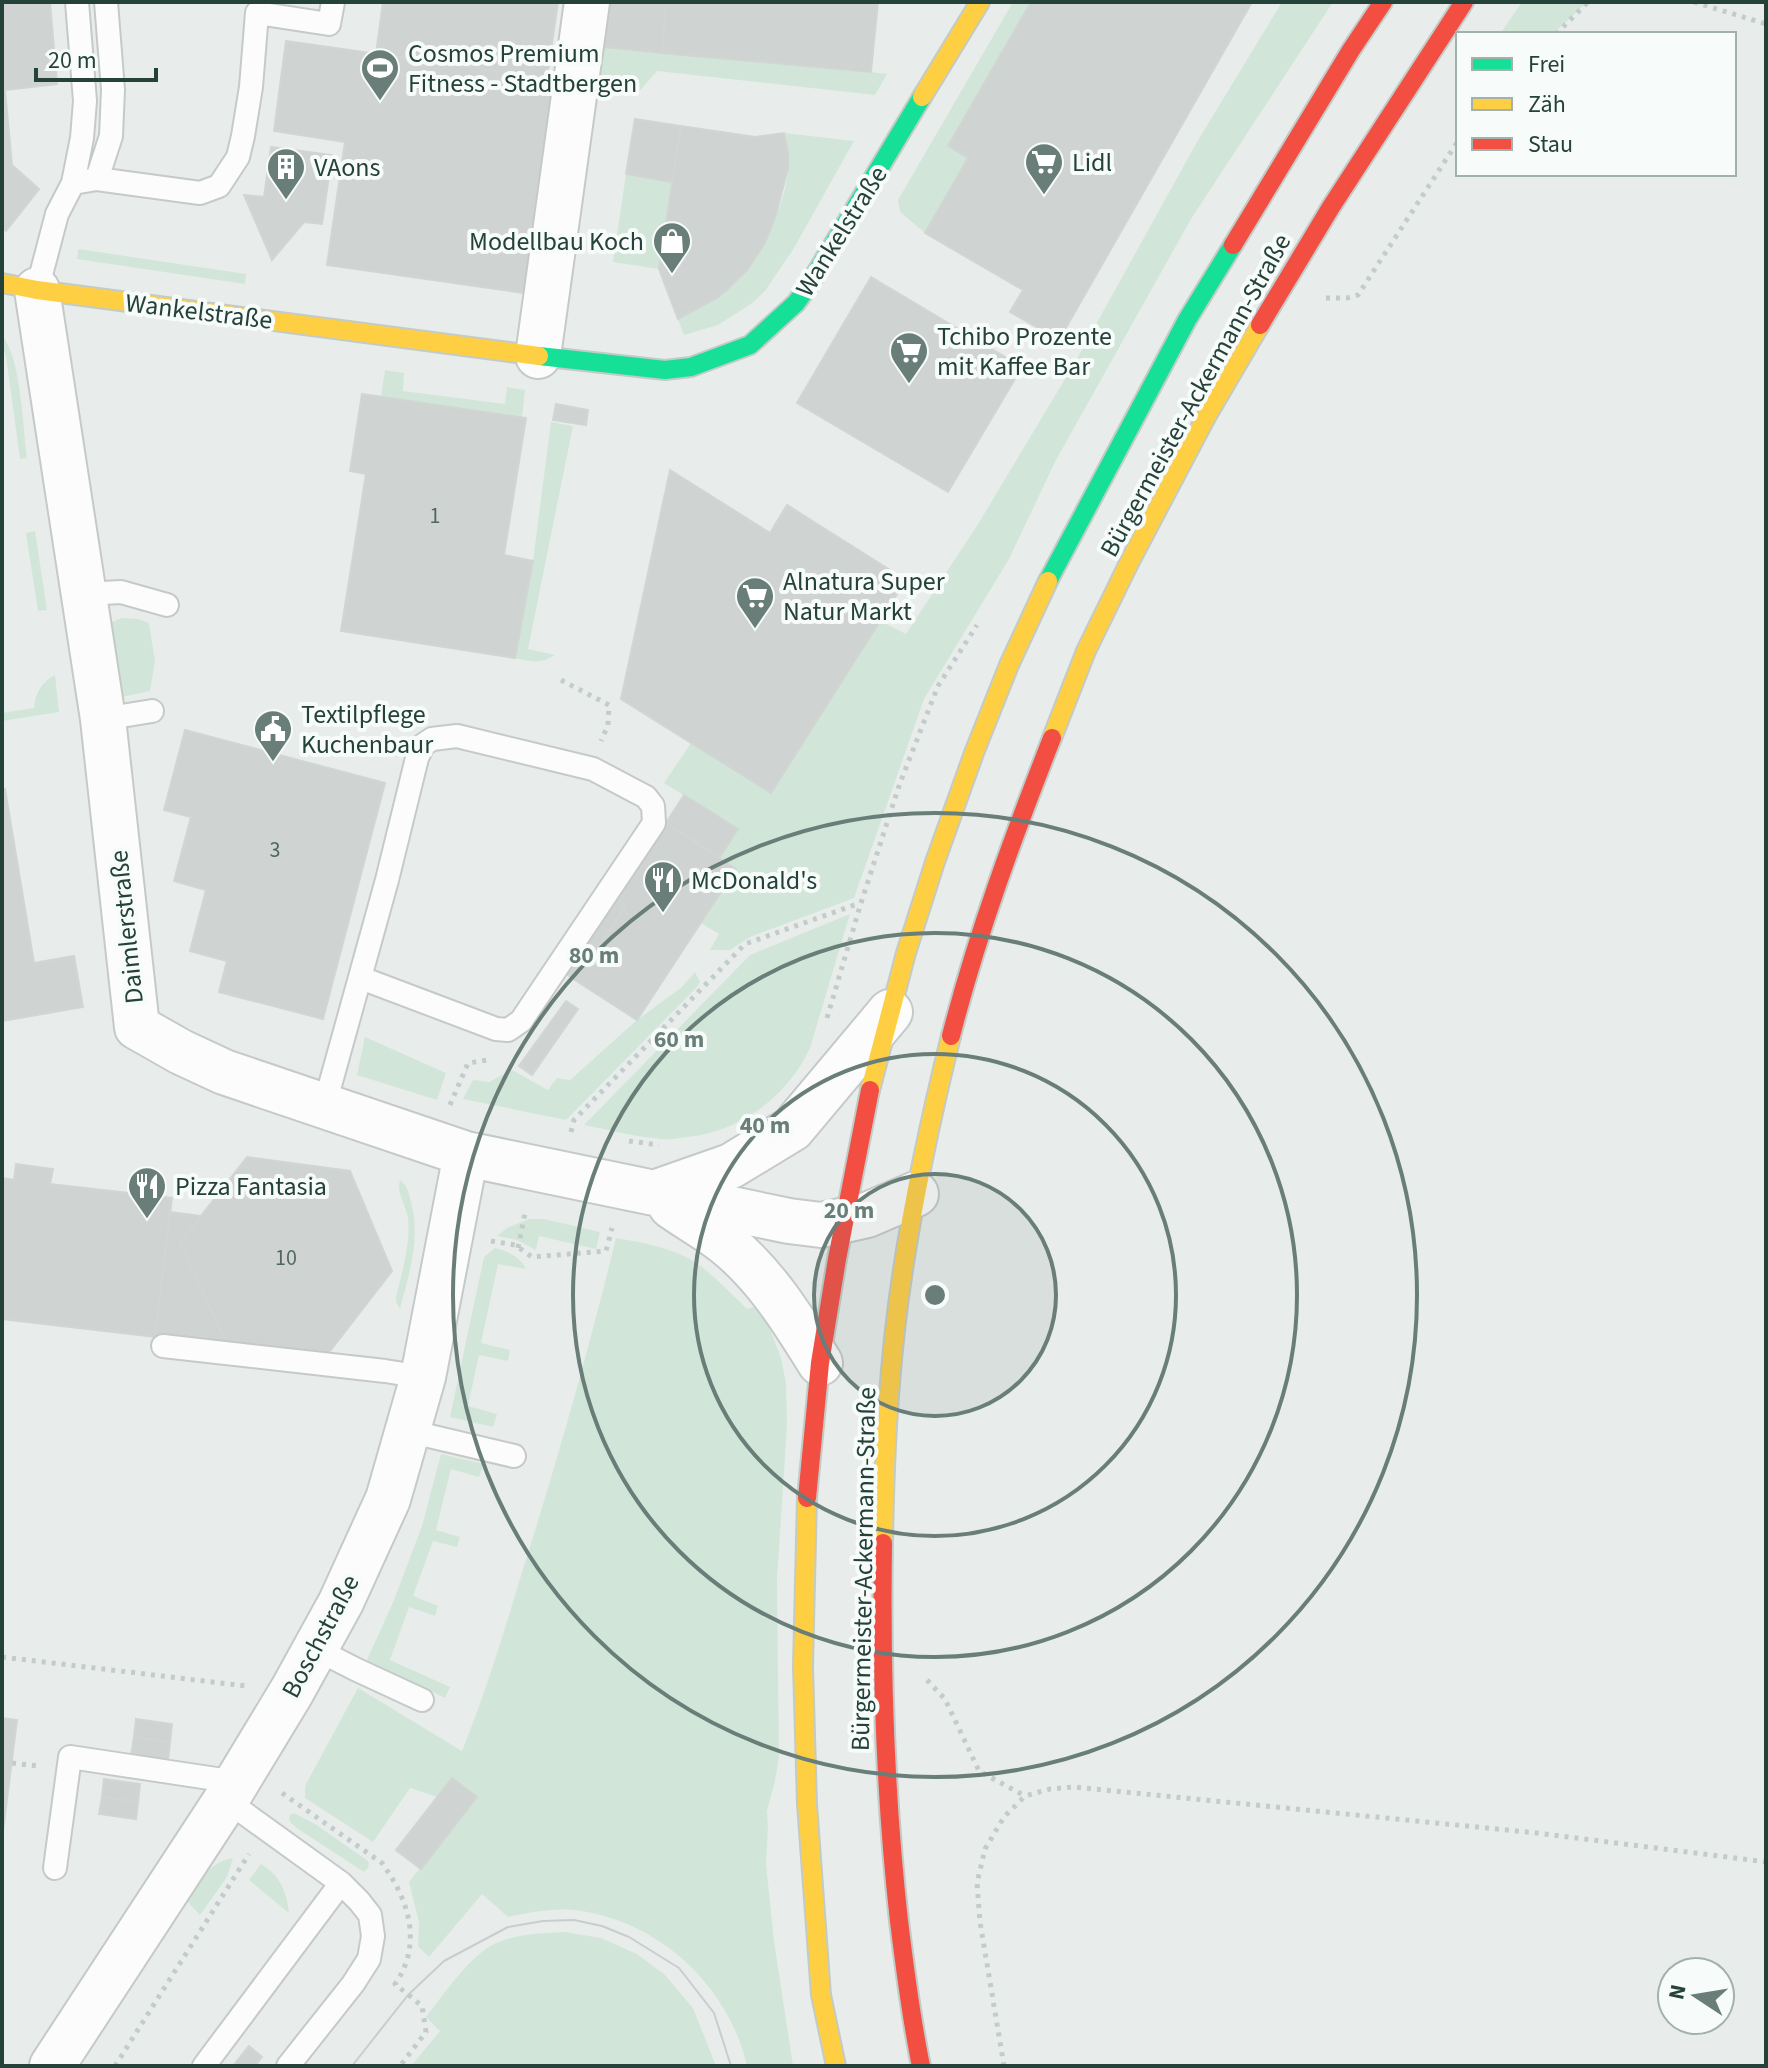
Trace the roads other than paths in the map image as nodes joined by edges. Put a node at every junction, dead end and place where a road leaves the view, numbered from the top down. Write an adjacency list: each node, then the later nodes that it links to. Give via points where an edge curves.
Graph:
1 (77, 2): 10 (lane, via 85,101)
2 (106, 2): 9 (lane, via 111,136)
3 (333, 2): 8 (lane, via 329,24)
4 (587, 2): 12 (street)
5 (980, 2): 12 (main road, Wankelstraße, via 809,285 750,345 691,367 665,370)
6 (1383, 2): 18 (main road, Bürgermeister-Ackermann-Straße, via 1187,320 1048,582 969,767)
7 (1464, 2): 22 (main road, Bürgermeister-Ackermann-Straße, via 1254,332 1170,482 1091,641 1023,808 974,953)
8 (257, 8): 9 (lane, via 243,136 238,157 219,186 200,193)
9 (97, 179): 10 (lane)
10 (73, 183): 11 (lane)
11 (20, 287): 12 (main road, Wankelstraße); 13 (street, Daimlerstraße)
12 (538, 356)
13 (84, 594): 14 (lane, via 121,592); 16 (street, Daimlerstraße)
14 (167, 605)
15 (152, 711): 16 (lane)
16 (103, 719): 19 (street, Daimlerstraße, via 137,1027 224,1072)
17 (361, 978): 17 (lane, via 417,758 432,739 457,736 593,769 653,806 654,823 521,1021 508,1030); 19 (lane)
18 (890, 1012): 21 (street, via 792,1129 731,1166); 23 (main road, Bürgermeister-Ackermann-Straße)
19 (324, 1107): 20 (street, Daimlerstraße)
20 (466, 1154): 21 (street, Daimlerstraße); 26 (street, Boschstraße)
21 (652, 1193): 23 (street, Daimlerstraße, via 789,1221 821,1225); 25 (street, Daimlerstraße, via 727,1244 763,1279)
22 (916, 1194): 23 (street, Daimlerstraße); 38 (main road, Bürgermeister-Ackermann-Straße, via 889,1392 883,1625 891,1853)
23 (845, 1220): 25 (main road, Bürgermeister-Ackermann-Straße)
24 (163, 1346): 26 (lane)
25 (820, 1363): 37 (main road, Bürgermeister-Ackermann-Straße, via 806,1512 803,1666 821,1995)
26 (423, 1377): 27 (street, Boschstraße)
27 (408, 1431): 28 (lane); 29 (street, Boschstraße, via 388,1499)
28 (514, 1456)
29 (316, 1649): 30 (lane); 31 (street, Boschstraße)
30 (422, 1700)
31 (231, 1791): 32 (lane, via 70,1757); 33 (lane, via 263,1826); 34 (street, Boschstraße)
32 (55, 1868)
33 (341, 1883): 35 (lane); 36 (lane, via 370,1915 369,1959)
34 (52, 2066)
35 (204, 2066)
36 (288, 2066)
37 (836, 2066)
38 (921, 2066)

